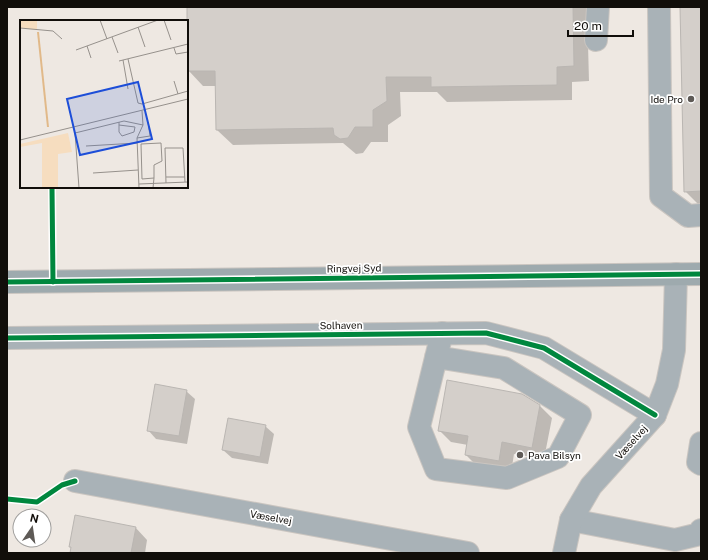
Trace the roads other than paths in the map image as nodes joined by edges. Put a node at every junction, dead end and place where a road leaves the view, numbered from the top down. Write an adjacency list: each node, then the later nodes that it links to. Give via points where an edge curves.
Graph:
1 (598, 7): 3 (street)
2 (659, 7): 4 (street, via 661,196 688,216)
3 (596, 40)
4 (701, 215)
5 (676, 274): 6 (main road, Ringvej Syd); 7 (main road, Ringvej Syd); 11 (street, Væselvej, via 674,350 667,384)
6 (701, 274)
7 (7, 282)
8 (442, 333): 9 (street, Solhaven); 10 (street); 11 (street, Solhaven, via 486,333 544,348)
9 (7, 338)
10 (436, 358): 10 (street, via 419,427 436,469 507,478 558,457 580,416 504,368)
11 (655, 415): 15 (street, Væselvej, via 591,486)
12 (701, 443): 13 (street, via 698,462)
13 (701, 464)
14 (75, 481): 17 (street, Væselvej)
15 (571, 520): 16 (street, via 674,540 700,534); 18 (street, Væselvej)
16 (701, 530)
17 (468, 553)
18 (564, 553)

